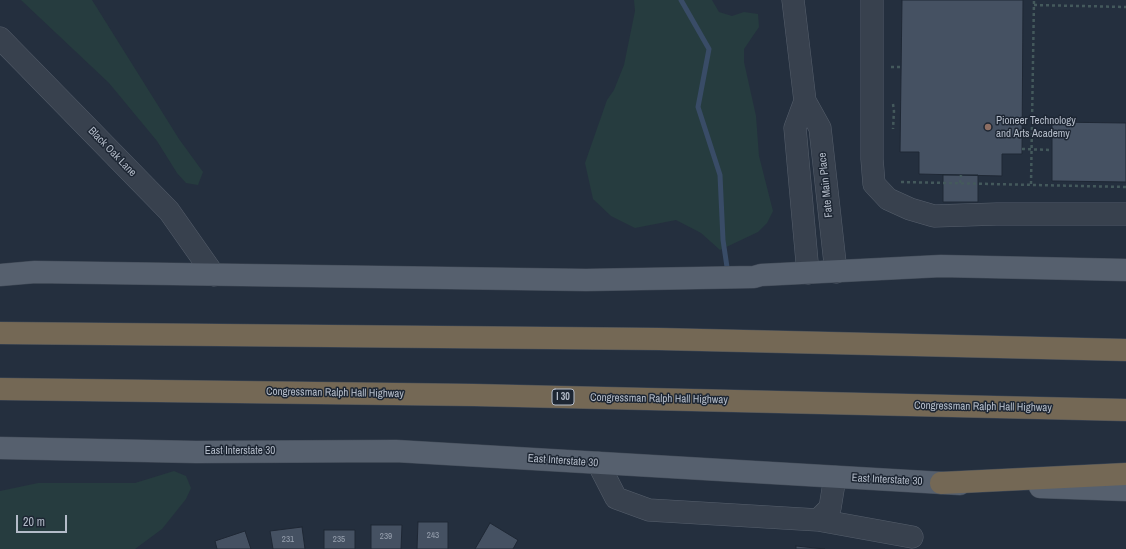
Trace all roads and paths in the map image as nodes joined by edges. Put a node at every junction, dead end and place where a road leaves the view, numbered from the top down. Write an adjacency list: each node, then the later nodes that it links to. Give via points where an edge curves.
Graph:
1 (793, 0): 11 (street, Fate Main Place)
2 (872, 0): 22 (street, via 874,184 888,199 934,216)
3 (1034, 0): 4 (path)
4 (1034, 5): 5 (path); 15 (path)
5 (1126, 7)
6 (0, 38): 27 (street, Black Oak Lane, via 169,211)
7 (890, 62): 9 (path)
8 (901, 66): 9 (path)
9 (891, 67): 10 (path)
10 (891, 71)
11 (805, 101): 24 (street, Fate Main Place, via 820,128); 25 (street, Fate Main Place, via 795,128)
12 (892, 101): 13 (path)
13 (892, 136)
14 (1022, 149): 15 (path)
15 (1032, 150): 16 (path); 20 (path)
16 (1052, 150)
17 (961, 175): 19 (path)
18 (896, 181): 19 (path)
19 (960, 183): 20 (path)
20 (1030, 184): 21 (path)
21 (1126, 187)
22 (1126, 214)
23 (1126, 270): 24 (main road, via 941,266)
24 (836, 272): 25 (main road)
25 (808, 273): 27 (main road, via 754,277 586,280)
26 (0, 275): 27 (main road, via 35,272)
27 (214, 275)
28 (0, 333): 29 (highway, via 667,339)
29 (1126, 350)
30 (0, 389): 31 (highway, Congressman Ralph Hall Highway / I 30, via 474,395)
31 (1126, 410)
32 (0, 448): 33 (main road, East Interstate 30, via 196,452 396,450)
33 (598, 463): 35 (main road, East Interstate 30); 38 (street, via 616,498 649,510)
34 (1126, 474): 36 (highway)
35 (835, 477): 36 (main road, East Interstate 30); 38 (street, via 830,508)
36 (941, 483): 37 (main road, East Interstate 30)
37 (1126, 490)
38 (818, 520): 39 (street)
39 (912, 537)

